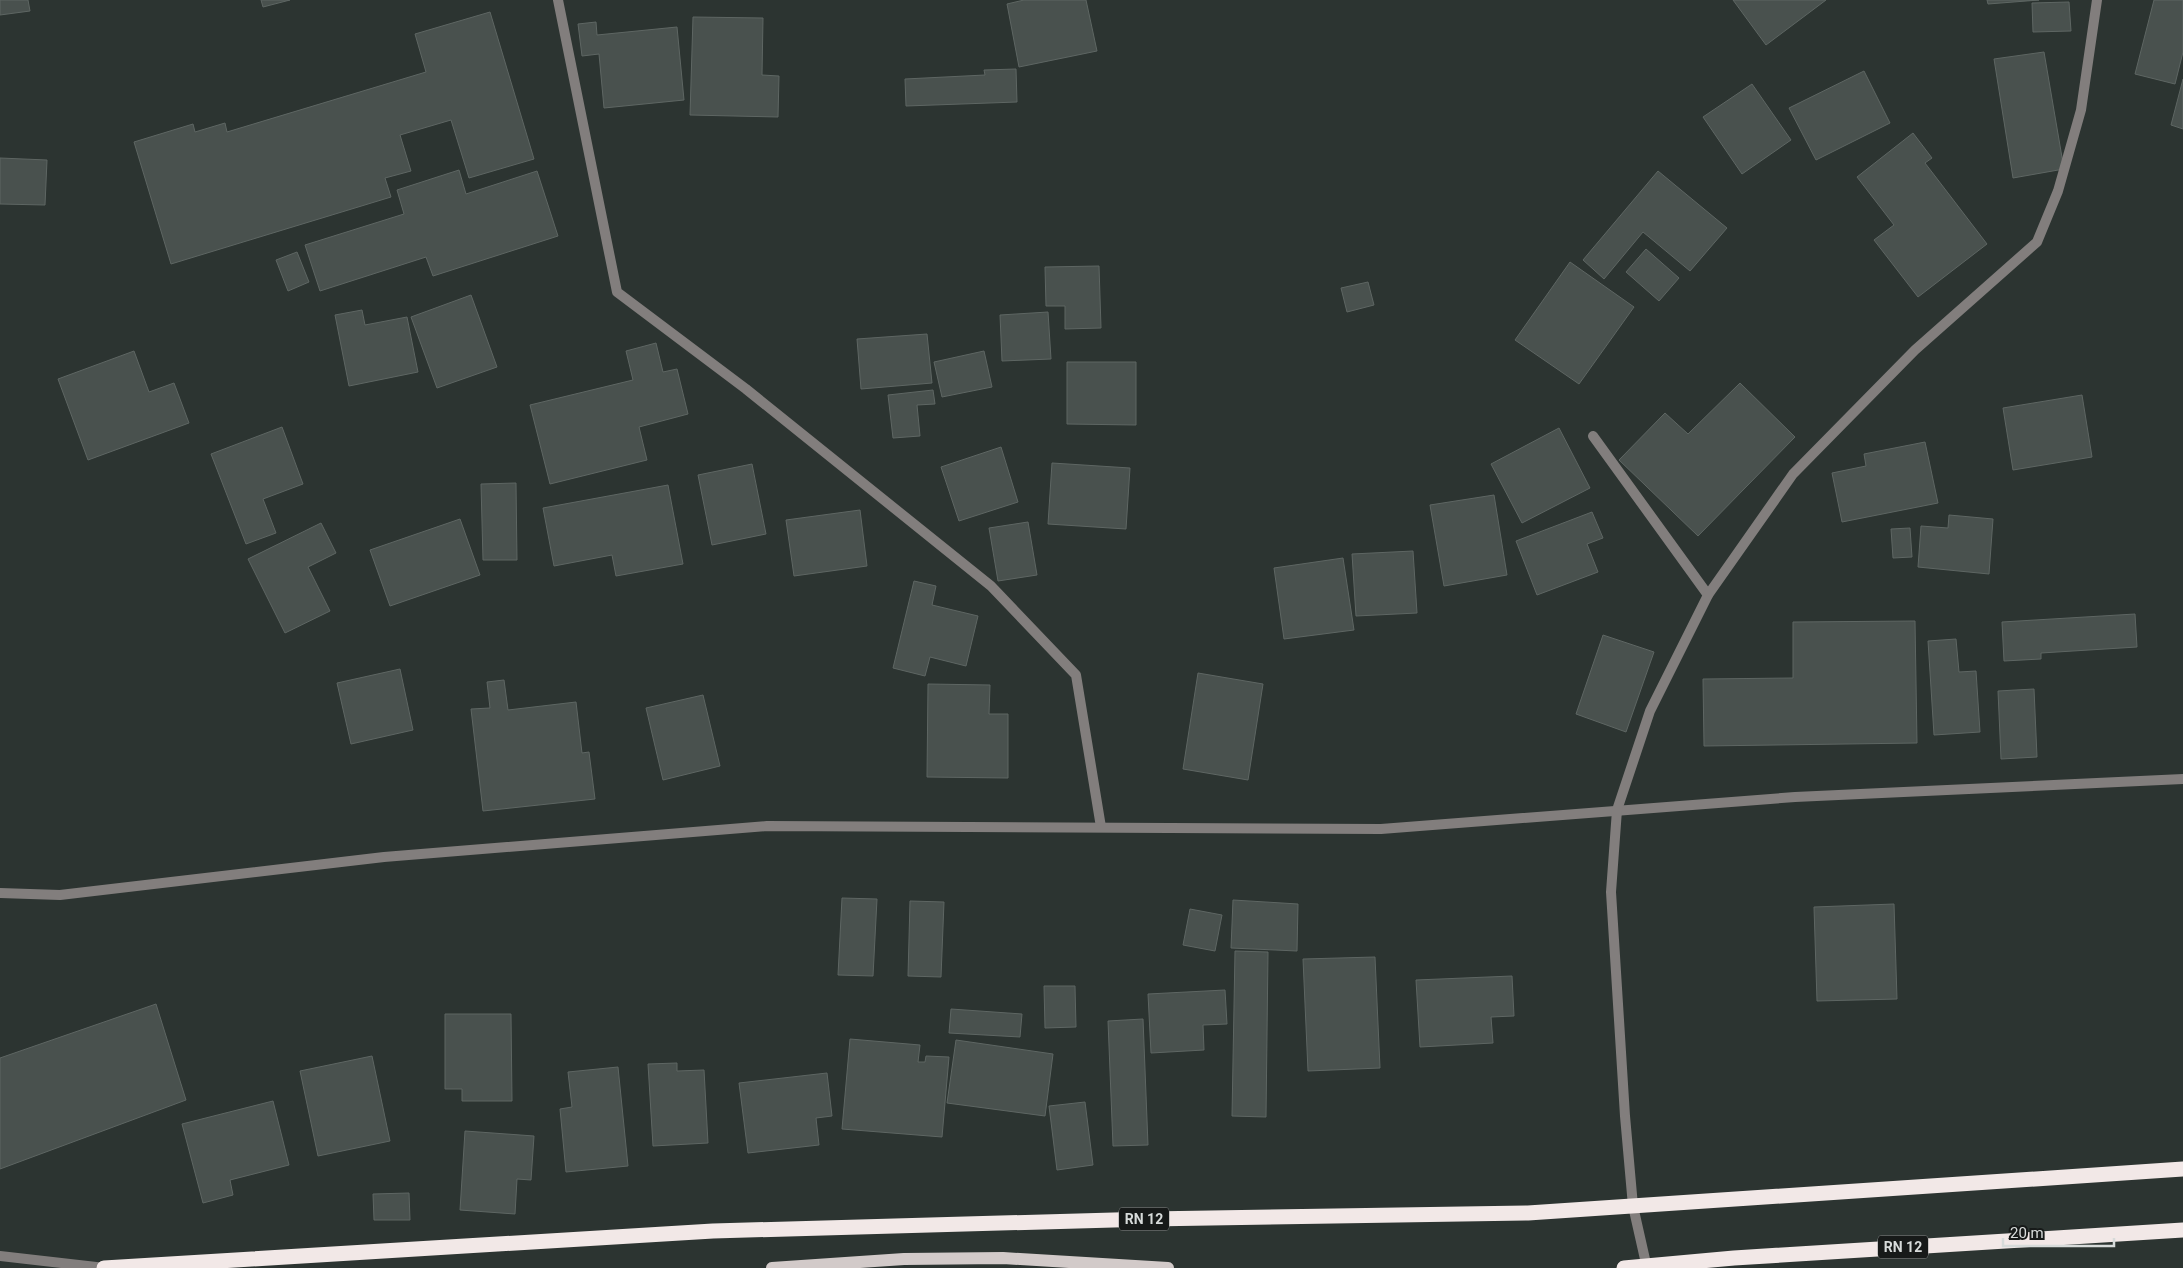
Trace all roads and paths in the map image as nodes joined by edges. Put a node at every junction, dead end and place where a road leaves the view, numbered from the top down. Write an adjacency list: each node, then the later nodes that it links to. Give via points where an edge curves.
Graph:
1 (558, 0): 7 (street, via 617,292 746,389 990,586 1076,675)
2 (2097, 0): 4 (street, via 2082,110 2058,191 2037,242 1915,350 1793,474)
3 (1592, 436): 4 (street)
4 (1708, 595): 6 (street, via 1650,711)
5 (2183, 778): 6 (street, via 1795,797)
6 (1617, 810): 7 (street, via 1381,829); 10 (street, via 1611,892)
7 (1101, 827): 8 (street, via 767,826 384,857 60,895)
8 (0, 893)
9 (2183, 1170): 10 (highway, RN 12)
10 (1633, 1206): 13 (highway, RN 12, via 1528,1213 713,1231); 17 (street)
11 (2183, 1230): 17 (highway, RN 12, via 1734,1258)
12 (0, 1256): 13 (street)
13 (104, 1268)
14 (772, 1268): 15 (main road, via 904,1259 1004,1258)
15 (1168, 1268)
16 (1624, 1268): 17 (highway, RN 12)
17 (1647, 1268)

